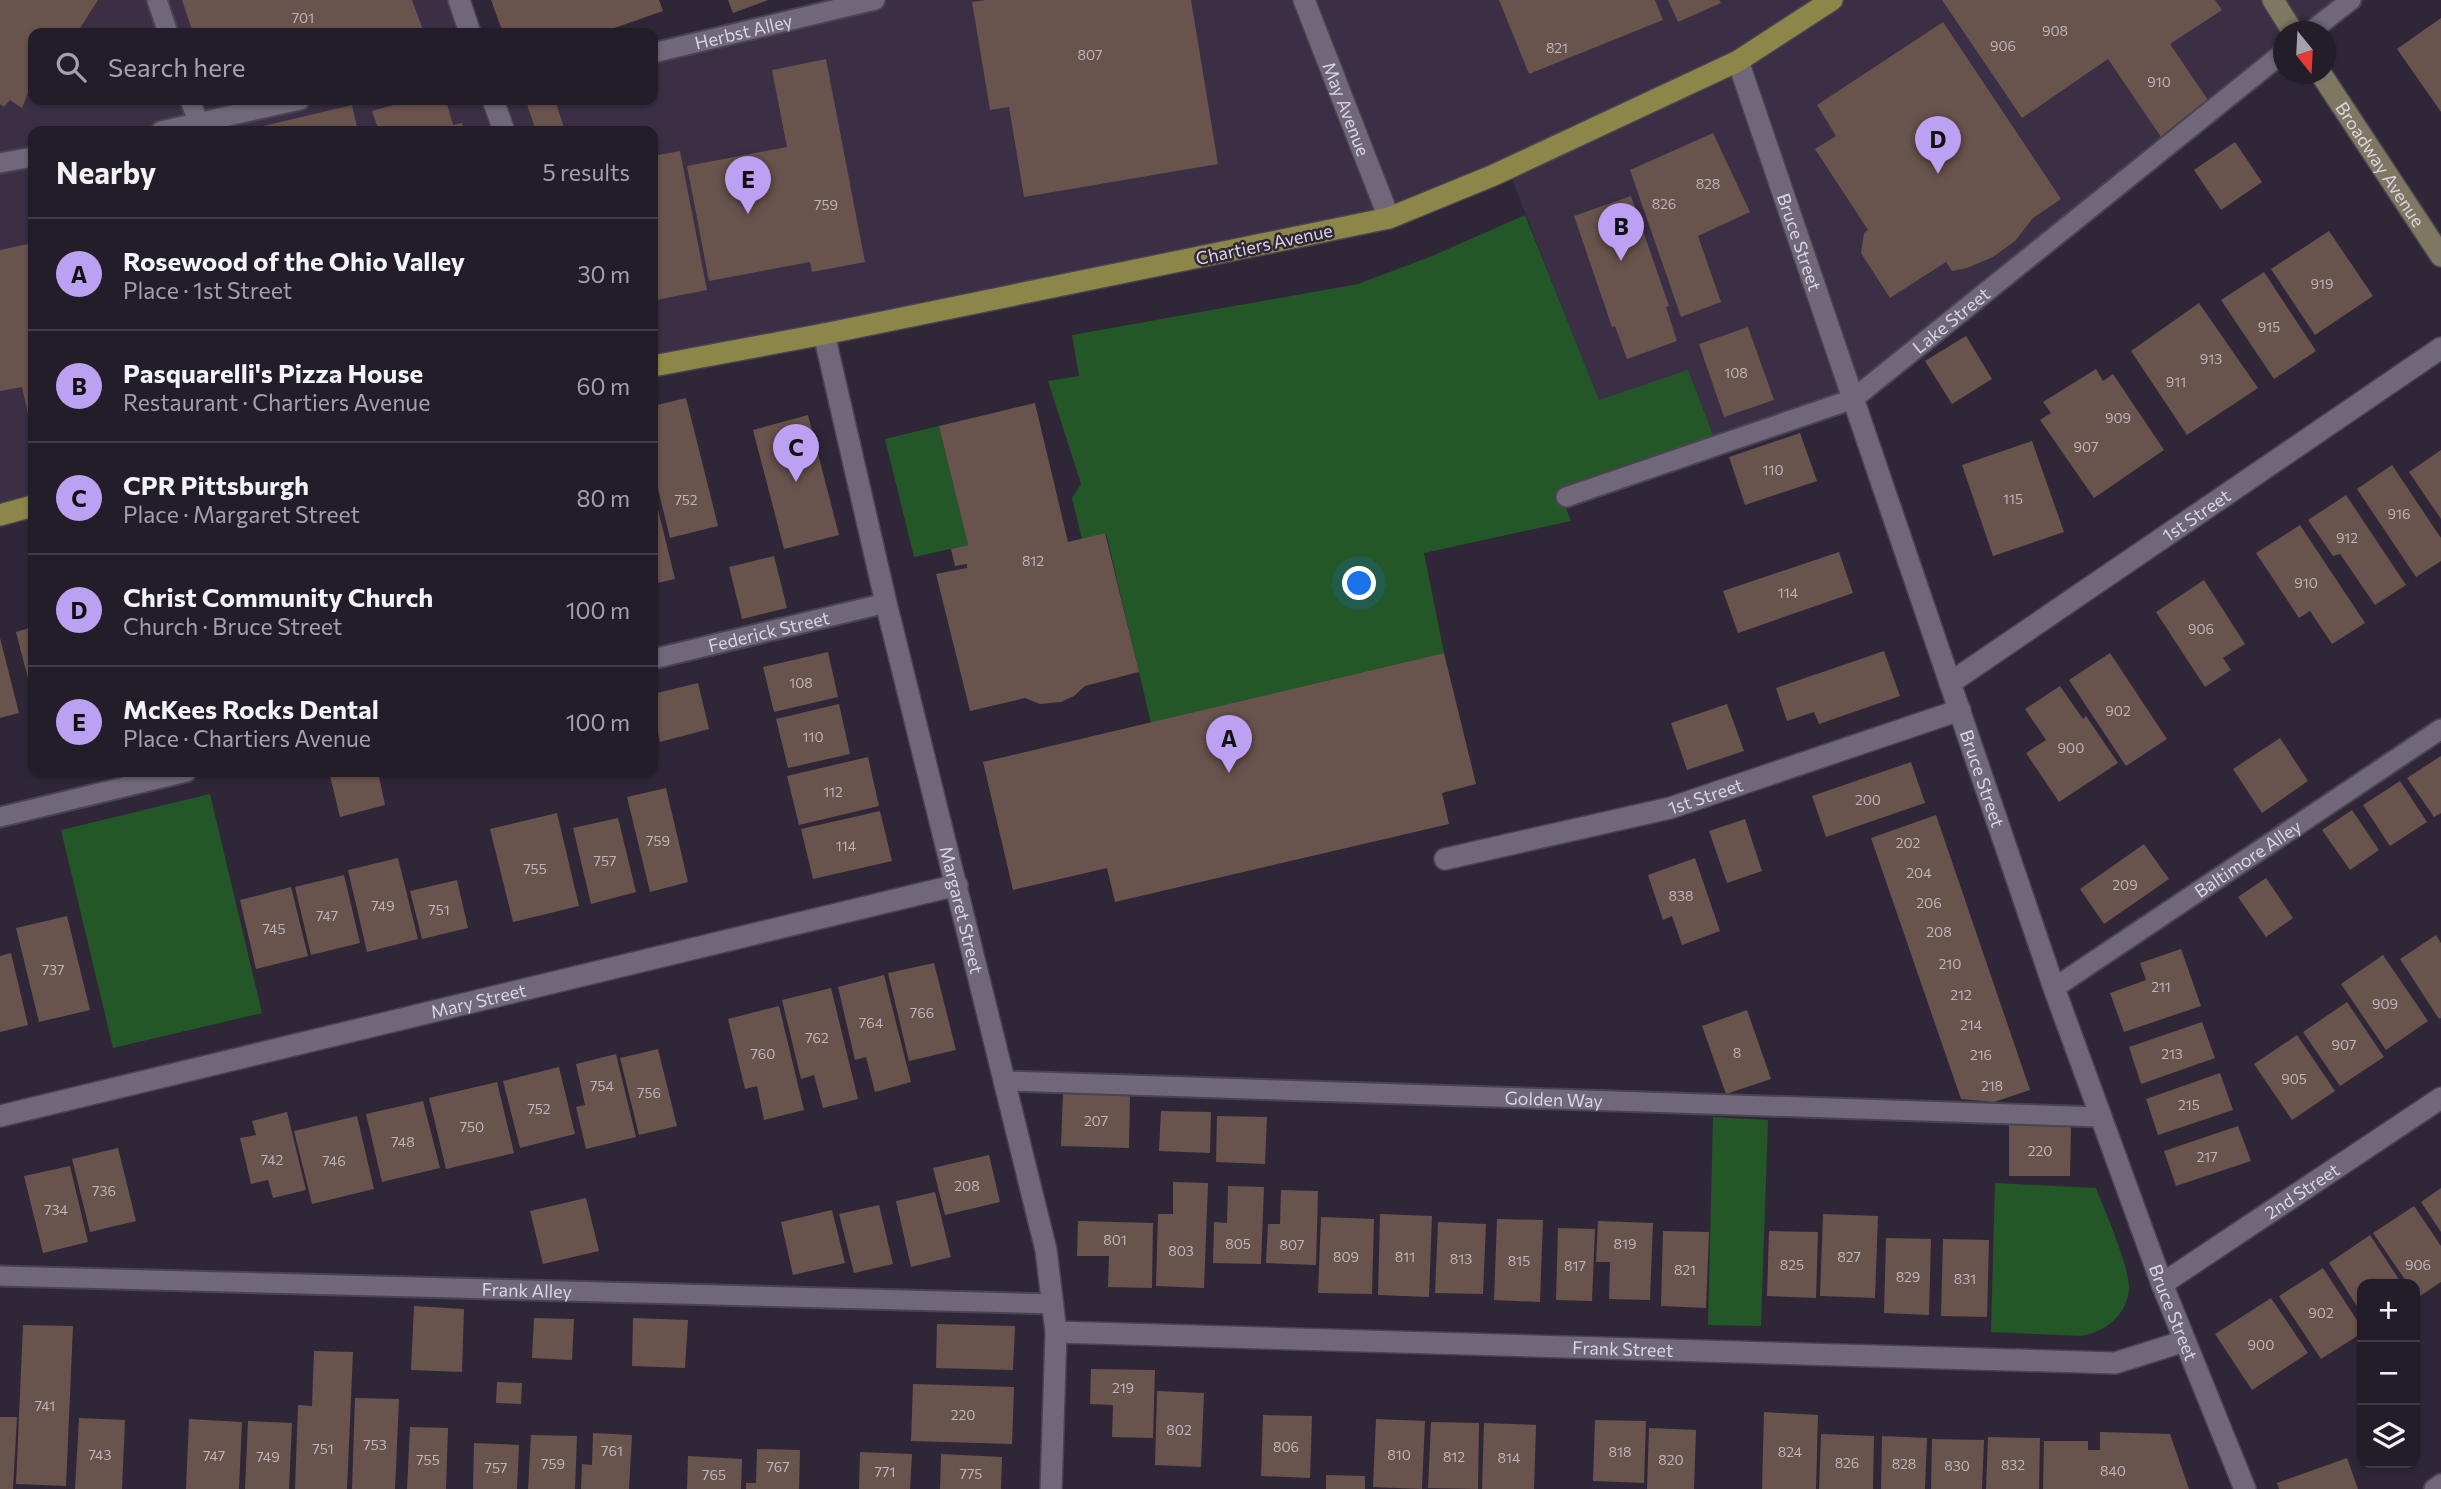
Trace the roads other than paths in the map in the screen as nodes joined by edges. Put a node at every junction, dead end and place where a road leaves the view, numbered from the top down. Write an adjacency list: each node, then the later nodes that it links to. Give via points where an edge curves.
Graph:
1 (156, 0): 10 (lane)
2 (459, 0): 11 (street)
3 (875, 0): 12 (lane, Herbst Alley)
4 (1304, 0): 24 (street, May Avenue)
5 (1832, 0): 13 (main road, Chartiers Avenue)
6 (2273, 0): 8 (street)
7 (2351, 0): 9 (lane)
8 (2286, 21)
9 (2324, 21)
10 (166, 28)
11 (468, 28)
12 (658, 52)
13 (1738, 61): 24 (main road, Chartiers Avenue, via 1508,169); 29 (street, Bruce Street)
14 (2273, 61): 29 (lane, Lake Street)
15 (2327, 84): 25 (street, Broadway Avenue)
16 (192, 105): 19 (lane)
17 (279, 105): 19 (lane)
18 (495, 105): 21 (street)
19 (198, 124): 20 (lane)
20 (187, 126)
21 (502, 126)
22 (28, 158): 23 (lane)
23 (0, 163)
24 (1389, 218): 26 (main road, Chartiers Avenue)
25 (2441, 256)
26 (824, 334): 28 (main road, Chartiers Avenue); 33 (street, Margaret Street)
27 (2441, 348): 35 (street, 1st Street)
28 (658, 365)
29 (1853, 399): 30 (lane, Lake Street); 35 (street, Bruce Street)
30 (1566, 497)
31 (28, 507): 32 (main road)
32 (0, 515)
33 (886, 603): 34 (lane, Federick Street); 41 (street, Margaret Street)
34 (658, 658)
35 (1950, 683): 36 (street, Bruce Street)
36 (1960, 710): 40 (street, 1st Street, via 1670,808); 42 (street, Bruce Street)
37 (2441, 729): 42 (lane, Baltimore Alley)
38 (165, 777): 39 (lane)
39 (0, 817)
40 (1445, 859)
41 (957, 885): 43 (street, Margaret Street); 45 (street, Mary Street)
42 (2054, 988): 46 (street, Bruce Street)
43 (1006, 1082): 46 (lane, Golden Way); 49 (street, Margaret Street, via 1046,1250)
44 (2441, 1098): 48 (street, 2nd Street)
45 (0, 1116)
46 (2102, 1117): 48 (street, Bruce Street)
47 (0, 1276): 49 (lane, Frank Alley)
48 (2162, 1284): 51 (street, Bruce Street)
49 (1053, 1304): 50 (street, Margaret Street)
50 (1056, 1332): 51 (street, Frank Street, via 2115,1363); 53 (street, Margaret Street)
51 (2185, 1341): 54 (street, Bruce Street)
52 (2441, 1484): 55 (lane)
53 (1051, 1489)
54 (2245, 1489)
55 (2434, 1489)

